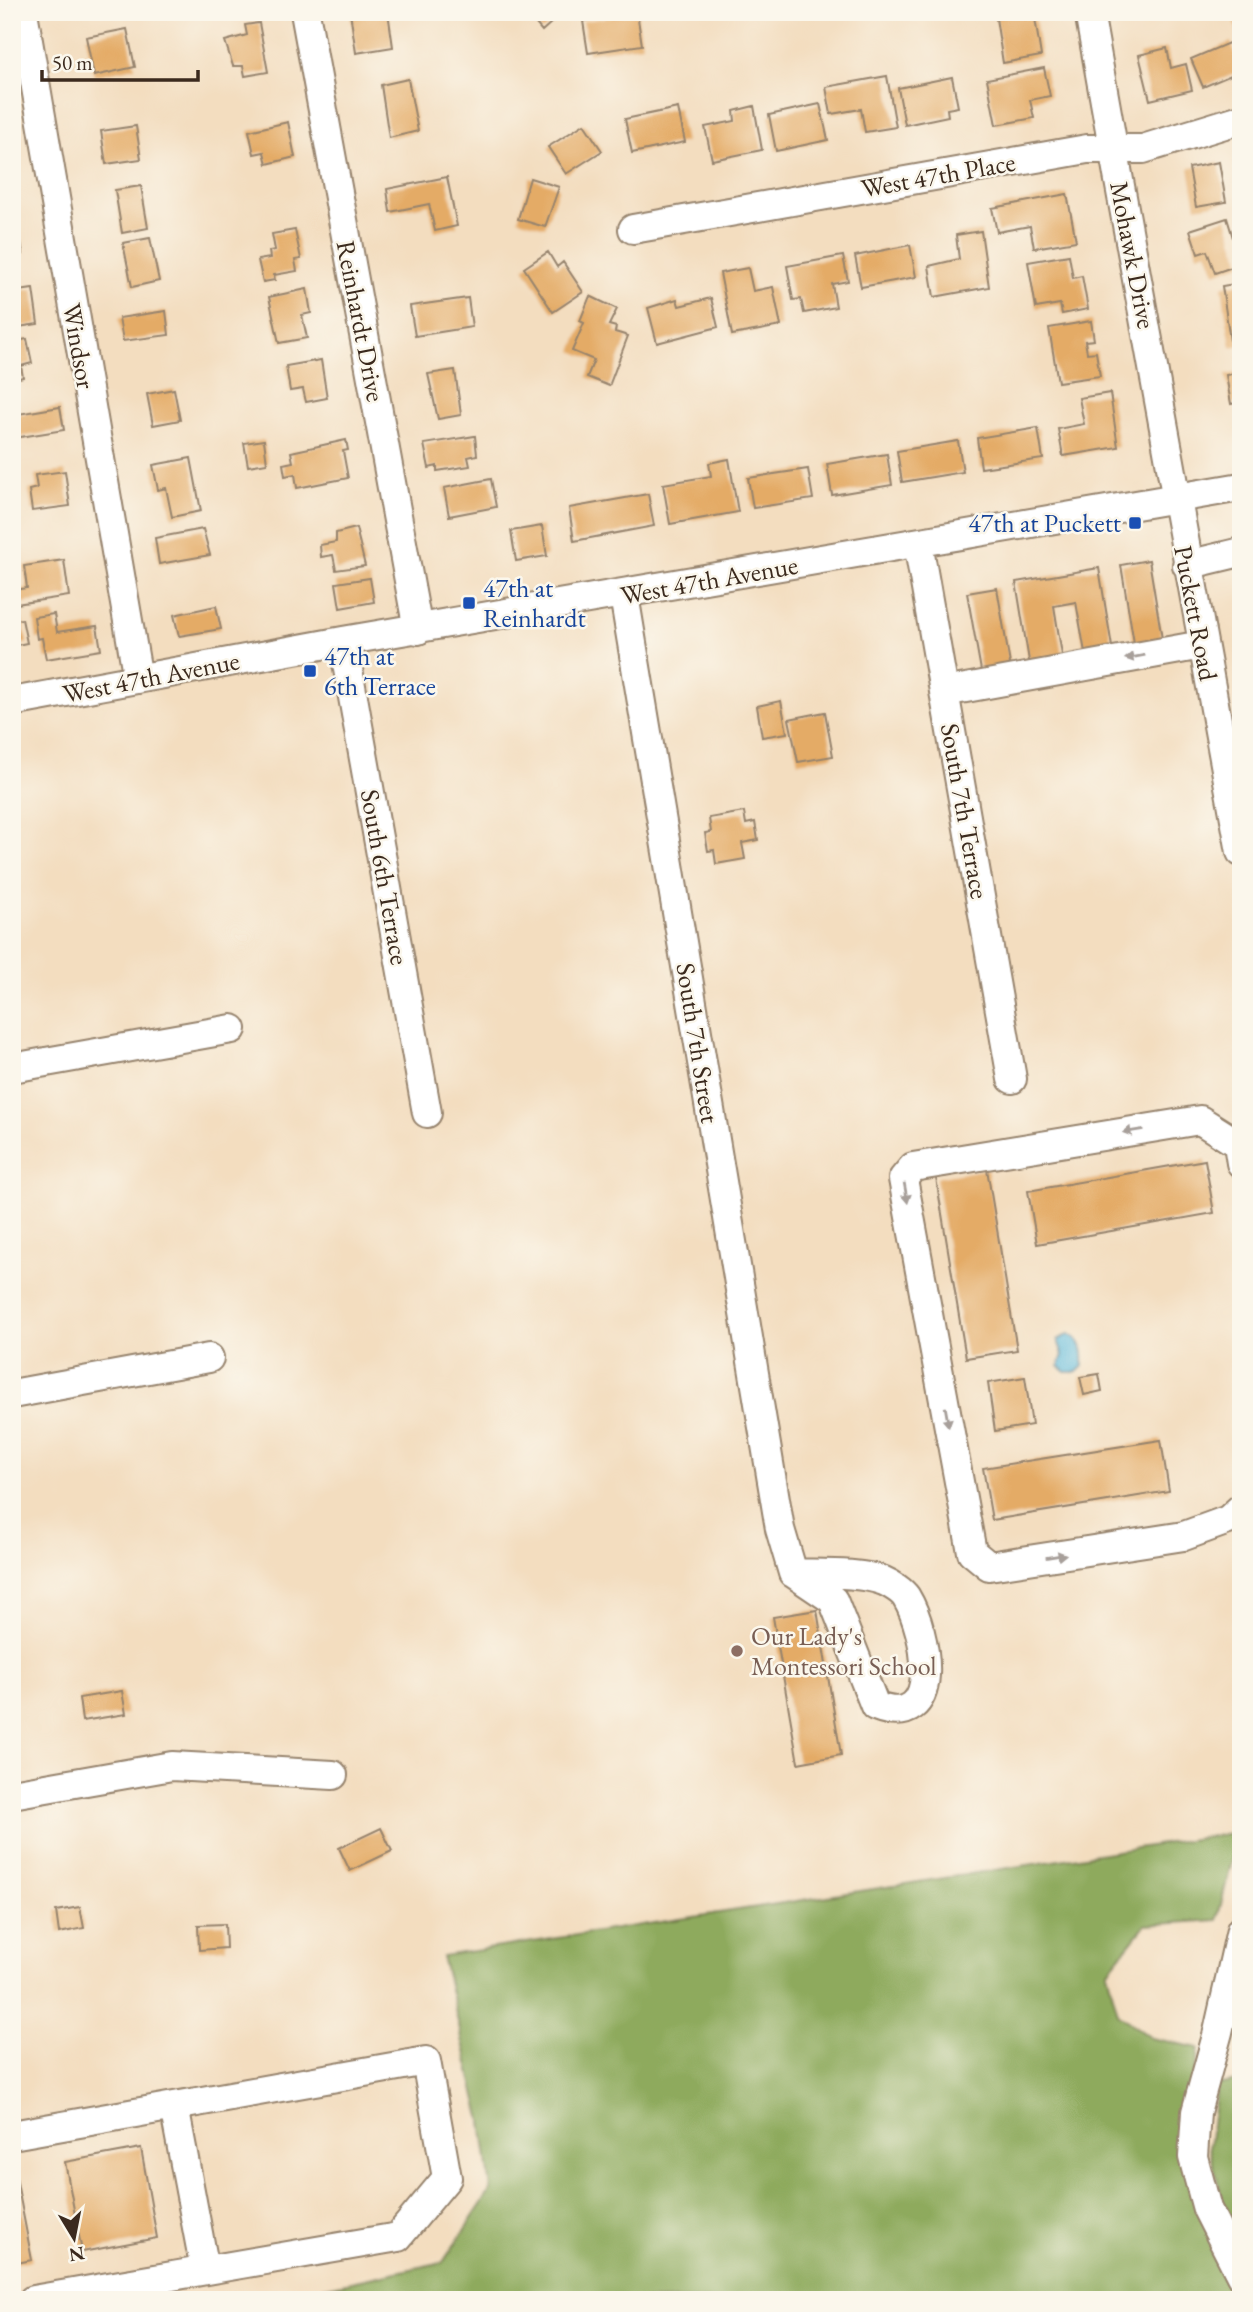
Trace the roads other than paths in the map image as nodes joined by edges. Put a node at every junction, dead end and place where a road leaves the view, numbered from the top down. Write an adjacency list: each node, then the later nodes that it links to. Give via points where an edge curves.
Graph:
1 (23, 12): 16 (street, Windsor)
2 (304, 12): 13 (street, Reinhardt Drive)
3 (1089, 12): 5 (street, Mohawk Drive)
4 (1241, 119): 5 (street, West 47th Place, via 1166,144)
5 (1113, 149): 6 (street, West 47th Place, via 1087,149); 8 (street, Mohawk Drive)
6 (633, 229)
7 (1241, 487): 8 (street, West 47th Avenue)
8 (1174, 498): 9 (street, West 47th Avenue); 11 (street, Puckett Road)
9 (918, 543): 12 (street, West 47th Avenue); 17 (street, South 7th Terrace)
10 (1241, 552): 11 (street)
11 (1187, 565): 15 (street, Puckett Road)
12 (624, 595): 13 (street, West 47th Avenue); 28 (street, South 7th Street, via 772,1490)
13 (418, 630): 14 (street, West 47th Avenue)
14 (343, 641): 16 (street, West 47th Avenue); 23 (street, South 6th Terrace)
15 (1202, 645): 17 (street, one-way to 17); 19 (street, Puckett Road)
16 (138, 679): 18 (street, West 47th Avenue)
17 (944, 692): 22 (street, South 7th Terrace)
18 (12, 702)
19 (1241, 852)
20 (232, 1030): 21 (street)
21 (12, 1068)
22 (1012, 1080)
23 (427, 1112)
24 (1240, 1150): 27 (street, one-way to 27, via 1200,1120 913,1167 903,1179 972,1552 989,1566 1184,1536 1228,1520)
25 (209, 1357): 26 (street)
26 (12, 1394)
27 (1241, 1508)
28 (793, 1573): 28 (street, via 834,1600 875,1706 893,1713 908,1710 919,1701 926,1682 924,1659 905,1594 883,1581)
29 (333, 1775): 30 (street, via 172,1766)
30 (12, 1794)
31 (1241, 1930): 35 (street, via 1196,2112 1193,2157 1207,2209)
32 (174, 2106): 33 (street); 34 (street); 34 (street, via 426,2062 447,2178 398,2237)
33 (12, 2135)
34 (205, 2270): 36 (street)
35 (1241, 2276)
36 (116, 2293): 37 (street)
37 (33, 2300)

